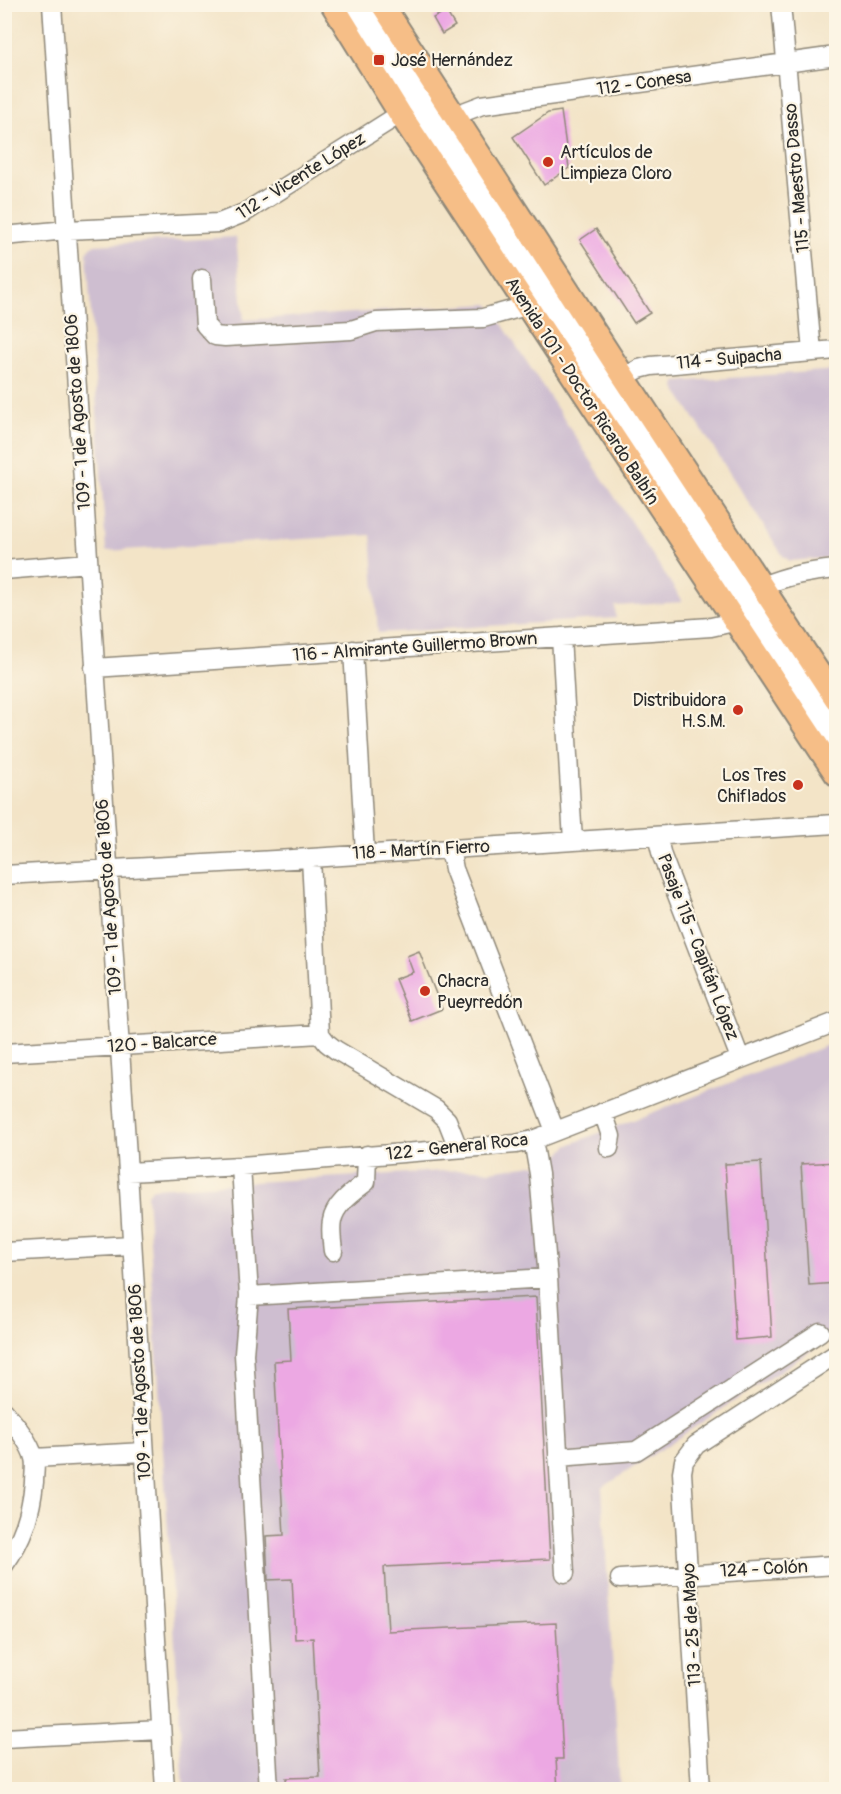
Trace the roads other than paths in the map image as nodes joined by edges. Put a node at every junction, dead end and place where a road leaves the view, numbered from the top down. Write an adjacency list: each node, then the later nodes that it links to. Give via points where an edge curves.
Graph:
1 (52, 4): 11 (street, 109 - 1 de Agosto de 1806)
2 (332, 4): 9 (main road, Avenida 101 - Doctor Ricardo Balbín)
3 (351, 4): 9 (street)
4 (368, 4): 9 (street)
5 (382, 4): 9 (main road, Avenida 101 - Doctor Ricardo Balbín)
6 (781, 4): 8 (street, 115 - Maestro Dasso)
7 (837, 56): 8 (street, 112 - Conesa)
8 (788, 63): 10 (street, 112 - Conesa, via 482,105); 16 (street, 115 - Maestro Dasso)
9 (416, 95): 10 (main road, Avenida 101 - Doctor Ricardo Balbín); 11 (street, 112 - Vicente López, via 230,220); 14 (main road, Avenida 101 - Doctor Ricardo Balbín); 27 (street); 28 (street)
10 (453, 116): 17 (main road, Avenida 101 - Doctor Ricardo Balbín)
11 (67, 230): 12 (street, 112 - Vicente López); 18 (street, 109 - 1 de Agosto de 1806)
12 (4, 236)
13 (202, 279): 14 (street, via 205,325 215,336 225,337 351,330 376,322 483,318)
14 (526, 306): 22 (main road, Avenida 101 - Doctor Ricardo Balbín)
15 (837, 350): 16 (street, 114 - Suipacha)
16 (812, 352): 17 (street, 114 - Suipacha, via 651,366)
17 (624, 377): 21 (main road, Avenida 101 - Doctor Ricardo Balbín)
18 (88, 563): 20 (street); 25 (street, 109 - 1 de Agosto de 1806)
19 (837, 569): 21 (street, via 800,572)
20 (4, 570)
21 (762, 586): 26 (main road, Avenida 101 - Doctor Ricardo Balbín)
22 (734, 622): 23 (street, 116 - Almirante Guillermo Brown); 29 (main road, Avenida 101 - Doctor Ricardo Balbín)
23 (561, 637): 24 (street, 116 - Almirante Guillermo Brown); 32 (street)
24 (353, 650): 25 (street, 116 - Almirante Guillermo Brown); 34 (street)
25 (94, 668): 36 (street, 109 - 1 de Agosto de 1806)
26 (837, 699)
27 (837, 726)
28 (837, 753)
29 (837, 774)
30 (837, 824): 31 (street, 118 - Martín Fierro)
31 (657, 836): 32 (street, 118 - Martín Fierro); 42 (street, Pasaje 115 - Capitán López)
32 (573, 841): 33 (street, 118 - Martín Fierro)
33 (450, 849): 34 (street, 118 - Martín Fierro); 44 (street, via 454,869)
34 (365, 853): 35 (street, 118 - Martín Fierro)
35 (311, 858): 36 (street, 118 - Martín Fierro); 39 (street)
36 (107, 870): 37 (street, 118 - Martín Fierro); 40 (street, 109 - 1 de Agosto de 1806)
37 (4, 875)
38 (837, 1022): 42 (street, 122 - General Roca)
39 (320, 1034): 40 (street, 120 - Balcarce); 46 (street, via 336,1050 436,1109 447,1120)
40 (119, 1047): 41 (street, 120 - Balcarce); 50 (street, 109 - 1 de Agosto de 1806)
41 (4, 1053)
42 (740, 1058): 43 (street, 122 - General Roca)
43 (603, 1112): 44 (street, 122 - General Roca); 47 (street, via 611,1136)
44 (555, 1131): 45 (street, 122 - General Roca)
45 (533, 1140): 46 (street, 122 - General Roca); 54 (street)
46 (458, 1148): 48 (street, 122 - General Roca)
47 (609, 1149)
48 (367, 1155): 49 (street, 122 - General Roca); 52 (street, via 366,1182 339,1206 331,1222)
49 (242, 1166): 50 (street, 122 - General Roca); 55 (street)
50 (128, 1172): 51 (street, 109 - 1 de Agosto de 1806)
51 (132, 1245): 53 (street); 59 (street, 109 - 1 de Agosto de 1806)
52 (333, 1251)
53 (4, 1252)
54 (548, 1278): 55 (street); 60 (street)
55 (249, 1296): 70 (street, via 244,1354)
56 (820, 1332): 60 (street, via 636,1451)
57 (837, 1354): 65 (street, 113 - 25 de Mayo, via 696,1445 684,1461)
58 (4, 1411): 61 (street)
59 (144, 1452): 61 (street); 67 (street, 109 - 1 de Agosto de 1806)
60 (558, 1456): 64 (street)
61 (34, 1458): 62 (street, via 29,1517)
62 (4, 1564)
63 (837, 1565): 65 (street, 124 - Colón)
64 (565, 1573)
65 (689, 1574): 66 (street, 124 - Colón); 71 (street, 113 - 25 de Mayo)
66 (620, 1579)
67 (161, 1730): 68 (street); 69 (street, 109 - 1 de Agosto de 1806)
68 (4, 1738)
69 (165, 1790)
70 (269, 1790)
71 (701, 1790)

